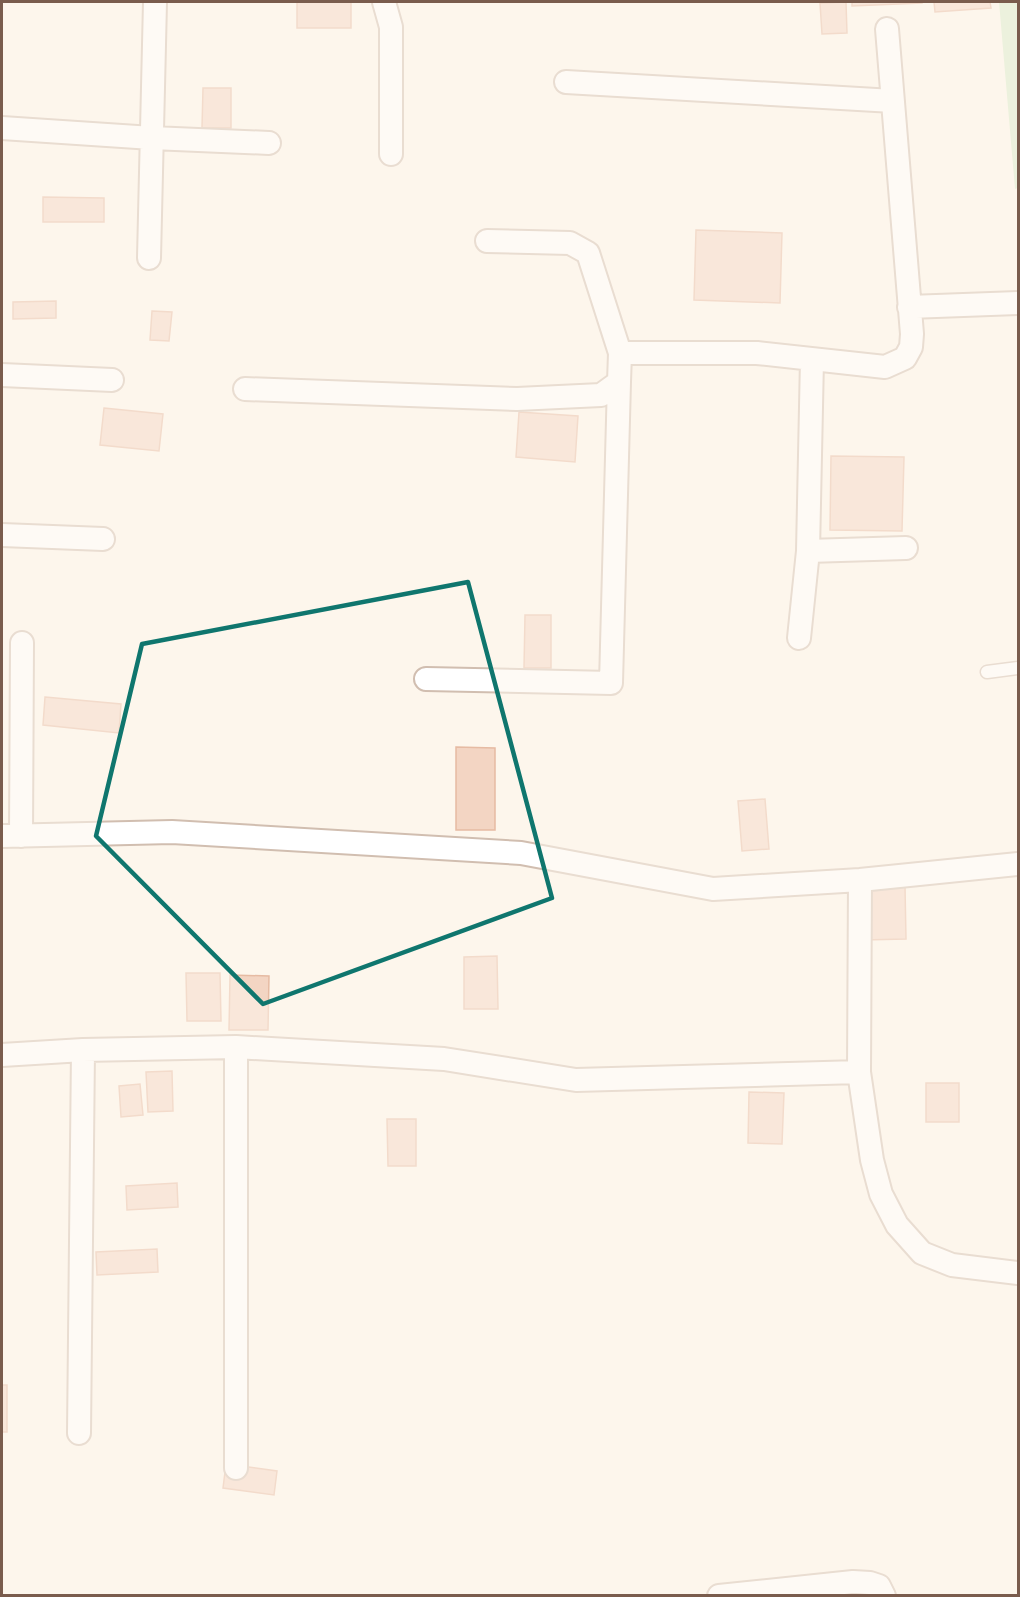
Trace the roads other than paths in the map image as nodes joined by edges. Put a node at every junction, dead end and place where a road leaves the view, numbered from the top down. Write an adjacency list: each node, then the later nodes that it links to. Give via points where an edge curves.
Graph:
1 (155, 2): 7 (street)
2 (384, 2): 9 (street, via 391,27)
3 (887, 29): 5 (street)
4 (567, 82): 5 (street)
5 (893, 101): 13 (street)
6 (2, 128): 7 (street)
7 (152, 138): 8 (street); 11 (street)
8 (269, 143)
9 (391, 154)
10 (487, 241): 14 (street, via 570,243 588,253)
11 (149, 258)
12 (1018, 303): 13 (street)
13 (909, 307): 15 (street, via 911,347 905,358 885,367)
14 (620, 353): 15 (street, via 757,353); 18 (street)
15 (812, 359): 23 (street)
16 (2, 375): 17 (street)
17 (112, 380)
18 (620, 382): 19 (street, via 601,395 517,399); 28 (street, via 611,683)
19 (245, 389)
20 (2, 535): 21 (street)
21 (103, 539)
22 (906, 548): 23 (street)
23 (808, 551): 24 (street)
24 (799, 638)
25 (22, 643): 29 (street)
26 (1018, 668): 27 (lane)
27 (987, 672)
28 (426, 679)
29 (11, 836): 31 (street, via 172,832 521,853 713,889)
30 (1018, 864): 31 (street)
31 (860, 880): 35 (street)
32 (236, 1047): 33 (street); 35 (street, via 444,1059 576,1080); 38 (street)
33 (83, 1050): 34 (street); 37 (street)
34 (2, 1055)
35 (859, 1072): 36 (street, via 872,1160 881,1194 897,1225 922,1253 952,1265)
36 (1018, 1273)
37 (79, 1432)
38 (236, 1468)
39 (719, 1596): 40 (street, via 853,1582 879,1586)
40 (884, 1596)

